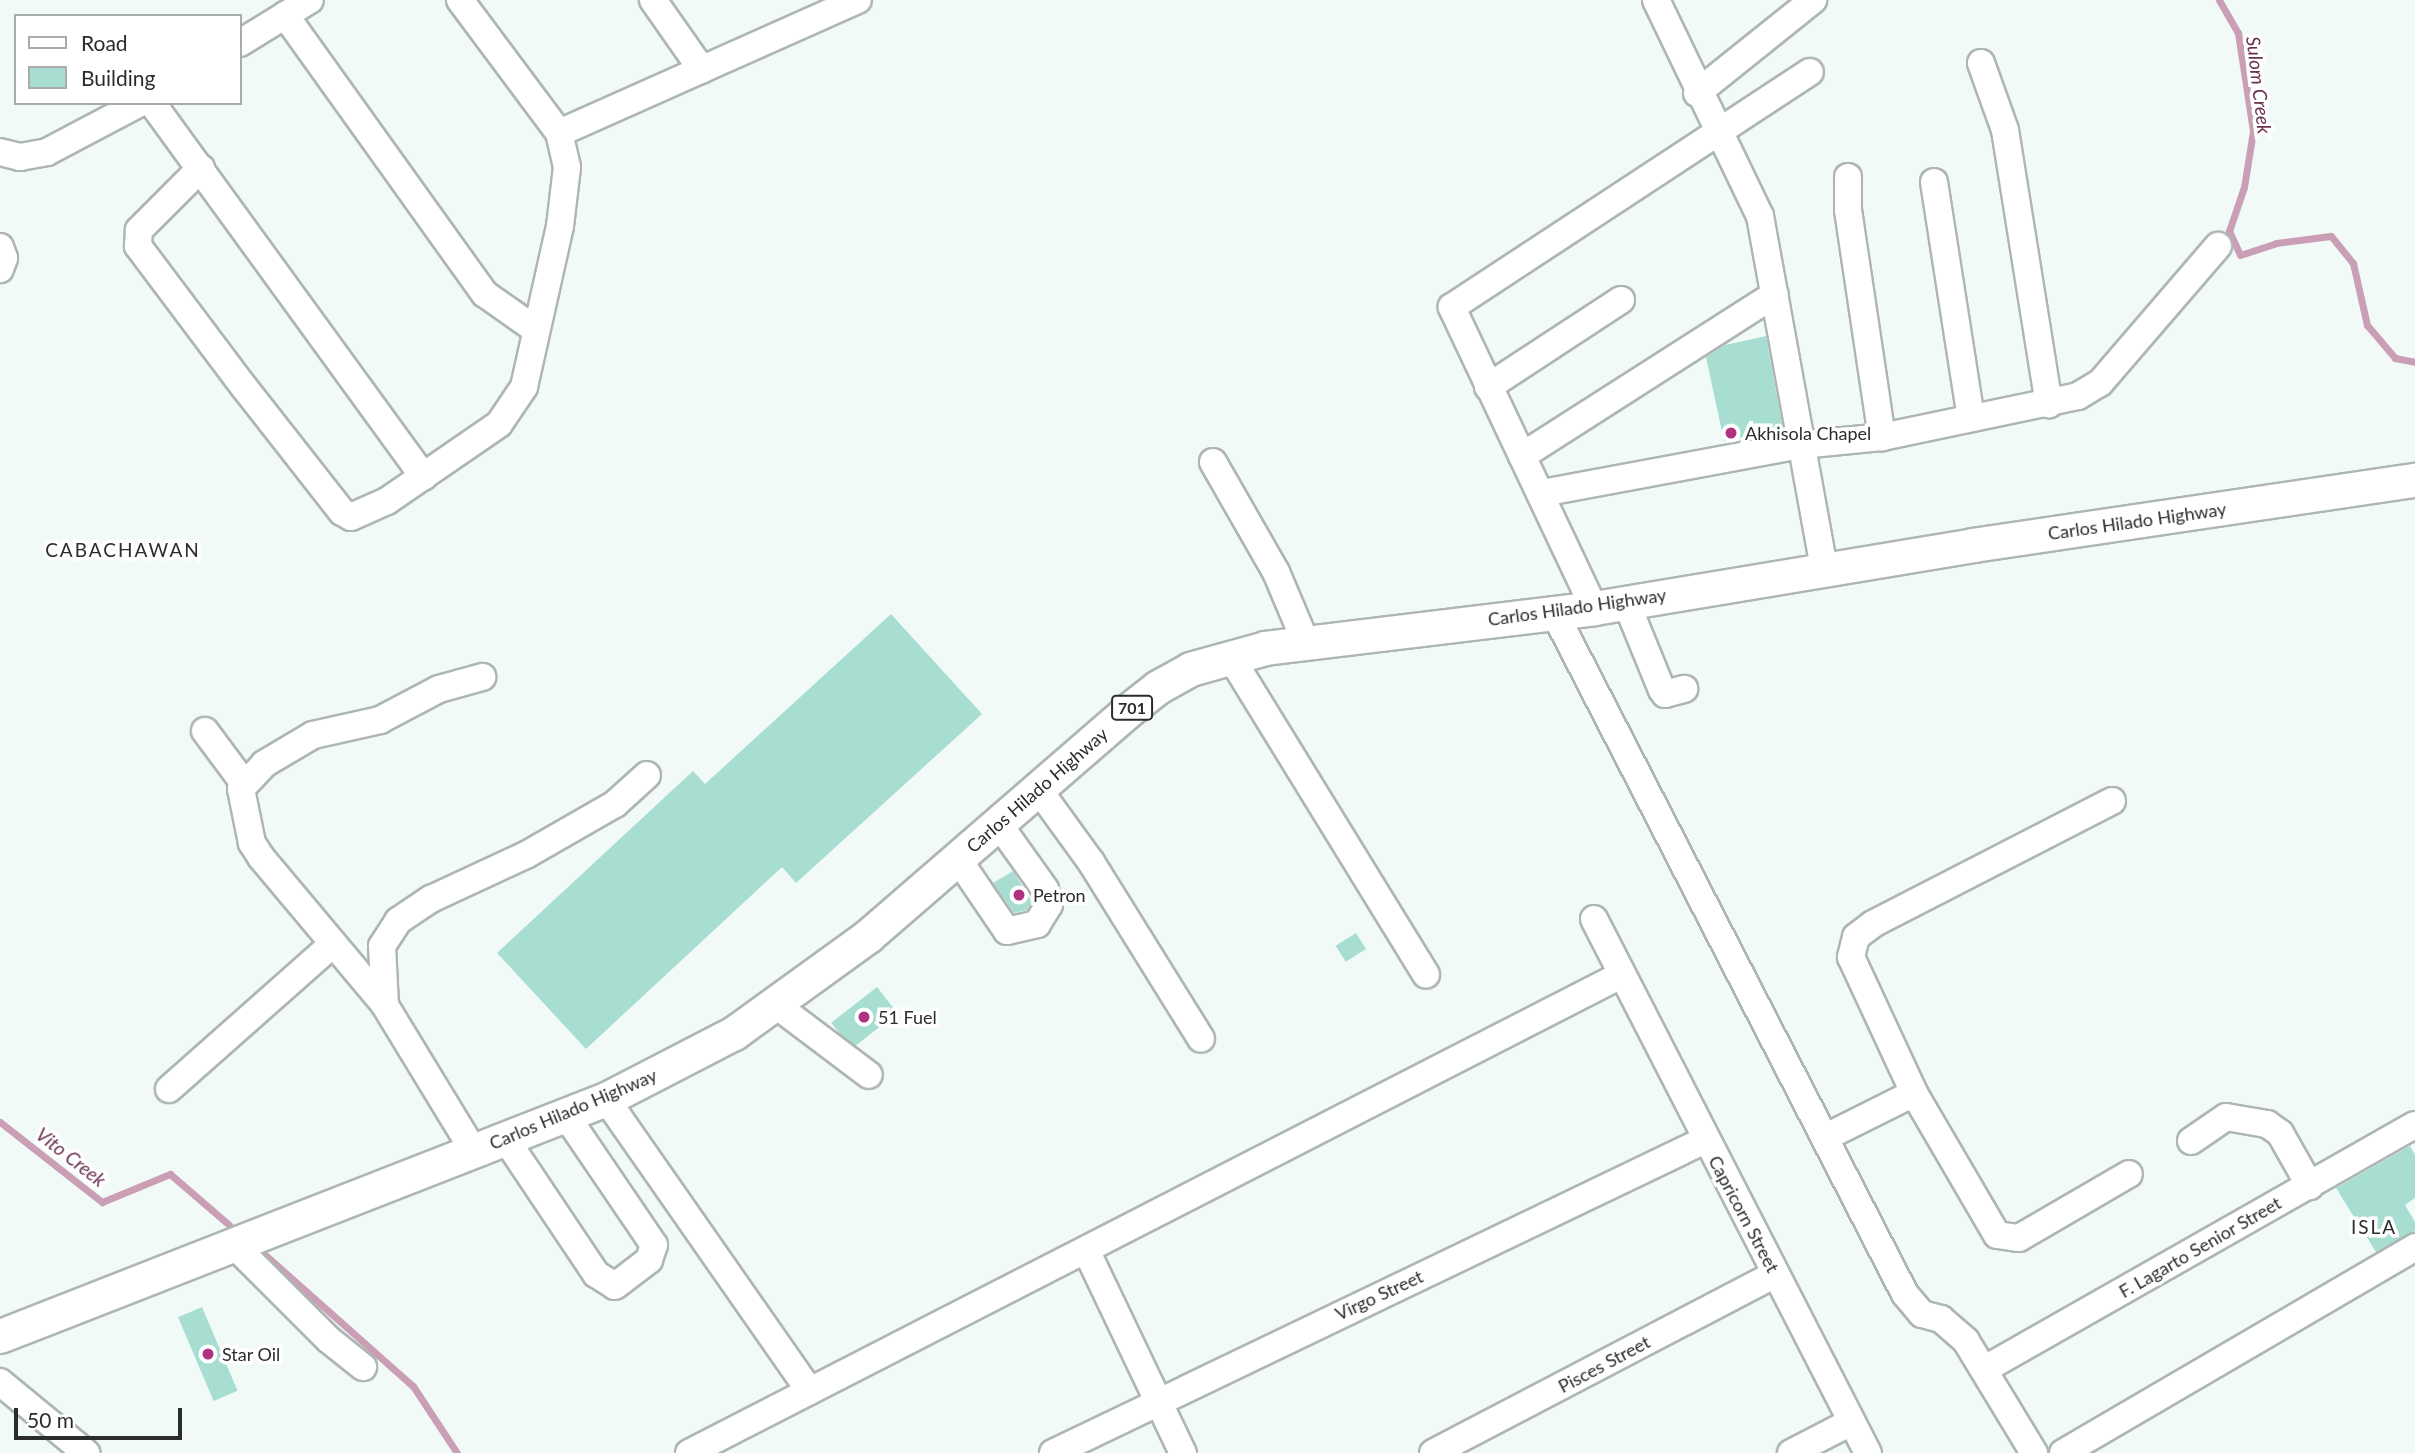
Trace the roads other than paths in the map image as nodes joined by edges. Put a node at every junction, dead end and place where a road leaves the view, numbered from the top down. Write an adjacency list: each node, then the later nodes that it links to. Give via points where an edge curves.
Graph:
1 (310, 0): 7 (street)
2 (460, 0): 16 (street)
3 (653, 0): 10 (street)
4 (1656, 0): 12 (street)
5 (1813, 0): 12 (street)
6 (852, 1): 10 (street)
7 (285, 15): 8 (street); 26 (street, via 485,294)
8 (242, 42)
9 (1981, 63): 28 (street, via 2005,130)
10 (702, 70): 16 (street)
11 (1810, 72): 15 (street)
12 (1697, 93): 15 (street)
13 (136, 105): 17 (street, via 47,152 20,158)
14 (154, 105): 18 (street)
15 (1717, 131): 24 (street, via 1760,216); 27 (street, via 1453,304 1451,312)
16 (559, 133): 26 (street, via 566,167 560,226)
17 (0, 152)
18 (201, 168): 34 (street); 34 (street, via 139,230 138,246 346,516 369,510)
19 (1848, 177): 30 (street, via 1848,210)
20 (1934, 182): 29 (street)
21 (2218, 246): 28 (street, via 2100,383)
22 (0, 247): 23 (street, via 4,258)
23 (0, 269)
24 (1775, 295): 31 (street); 32 (street)
25 (1621, 300): 27 (street)
26 (536, 330): 34 (street, via 524,387 514,405 499,424)
27 (1488, 387): 32 (street)
28 (2049, 405): 29 (street)
29 (1970, 418): 30 (street)
30 (1882, 437): 31 (street)
31 (1801, 445): 36 (street); 37 (street)
32 (1522, 456): 36 (street)
33 (1213, 462): 40 (street, via 1276,572)
34 (425, 477)
35 (2415, 480): 37 (main road, Carlos Hilado Highway / 701)
36 (1542, 494): 38 (street)
37 (1824, 568): 38 (main road, Carlos Hilado Highway / 701)
38 (1610, 605): 39 (main road, Carlos Hilado Highway / 701); 43 (street, via 1665,694)
39 (1554, 612): 40 (main road, Carlos Hilado Highway / 701); 64 (street)
40 (1306, 643): 41 (main road, Carlos Hilado Highway / 701)
41 (1230, 656): 47 (main road, Carlos Hilado Highway / 701, via 1190,669 1158,687); 53 (street)
42 (482, 677): 46 (street, via 450,685 380,720 313,735)
43 (1684, 689)
44 (205, 731): 46 (street)
45 (647, 775): 55 (street, via 615,804 526,855 430,899 398,921 382,946)
46 (243, 782): 52 (street, via 242,807 252,843)
47 (1038, 789): 49 (main road, Carlos Hilado Highway / 701); 57 (street, via 1098,873)
48 (2112, 801): 60 (street, via 1856,937 1851,957)
49 (998, 823): 50 (main road, Carlos Hilado Highway / 701); 50 (street, via 1045,889 1049,905 1037,924 1007,931)
50 (958, 859): 56 (main road, Carlos Hilado Highway / 701, via 868,936)
51 (1594, 919): 54 (street, Capricorn Street)
52 (332, 944): 55 (street); 59 (street)
53 (1426, 974)
54 (1621, 975): 66 (street, Capricorn Street); 73 (street)
55 (386, 1005): 68 (street)
56 (776, 1005): 58 (street); 61 (main road, Carlos Hilado Highway / 701, via 734,1034)
57 (1201, 1039)
58 (869, 1075)
59 (169, 1089)
60 (1914, 1093): 64 (street); 69 (street, via 1992,1230 2002,1238 2019,1238)
61 (606, 1099): 62 (main road, Carlos Hilado Highway / 701); 79 (street)
62 (565, 1114): 65 (main road, Carlos Hilado Highway / 701); 65 (street, via 654,1245 649,1260 615,1286 596,1274)
63 (2415, 1125): 70 (street, F. Lagarto Senior Street)
64 (1828, 1136): 77 (street, via 1914,1306 1955,1329)
65 (505, 1138): 68 (main road, Carlos Hilado Highway / 701)
66 (1705, 1140): 74 (street, Capricorn Street); 80 (street, Virgo Street)
67 (2191, 1141): 70 (street, via 2226,1117 2267,1124 2280,1133)
68 (473, 1150): 71 (main road, Carlos Hilado Highway / 701)
69 (2129, 1174)
70 (2309, 1185): 77 (street, F. Lagarto Senior Street)
71 (234, 1245): 75 (main road, Carlos Hilado Highway / 701); 76 (street, via 328,1339)
72 (2415, 1247): 90 (street)
73 (1087, 1252): 79 (street); 80 (street)
74 (1776, 1274): 81 (street, Capricorn Street); 86 (street, Pisces Street)
75 (0, 1336)
76 (363, 1367)
77 (1985, 1369): 89 (street)
78 (0, 1382): 82 (street)
79 (810, 1391): 83 (street)
80 (1156, 1401): 84 (street, Virgo Street); 85 (street)
81 (1851, 1422): 87 (street); 88 (street, Capricorn Street)
82 (82, 1452)
83 (689, 1453)
84 (1054, 1453)
85 (1183, 1453)
86 (1433, 1453)
87 (1791, 1453)
88 (1868, 1453)
89 (2034, 1453)
90 (2063, 1453)

